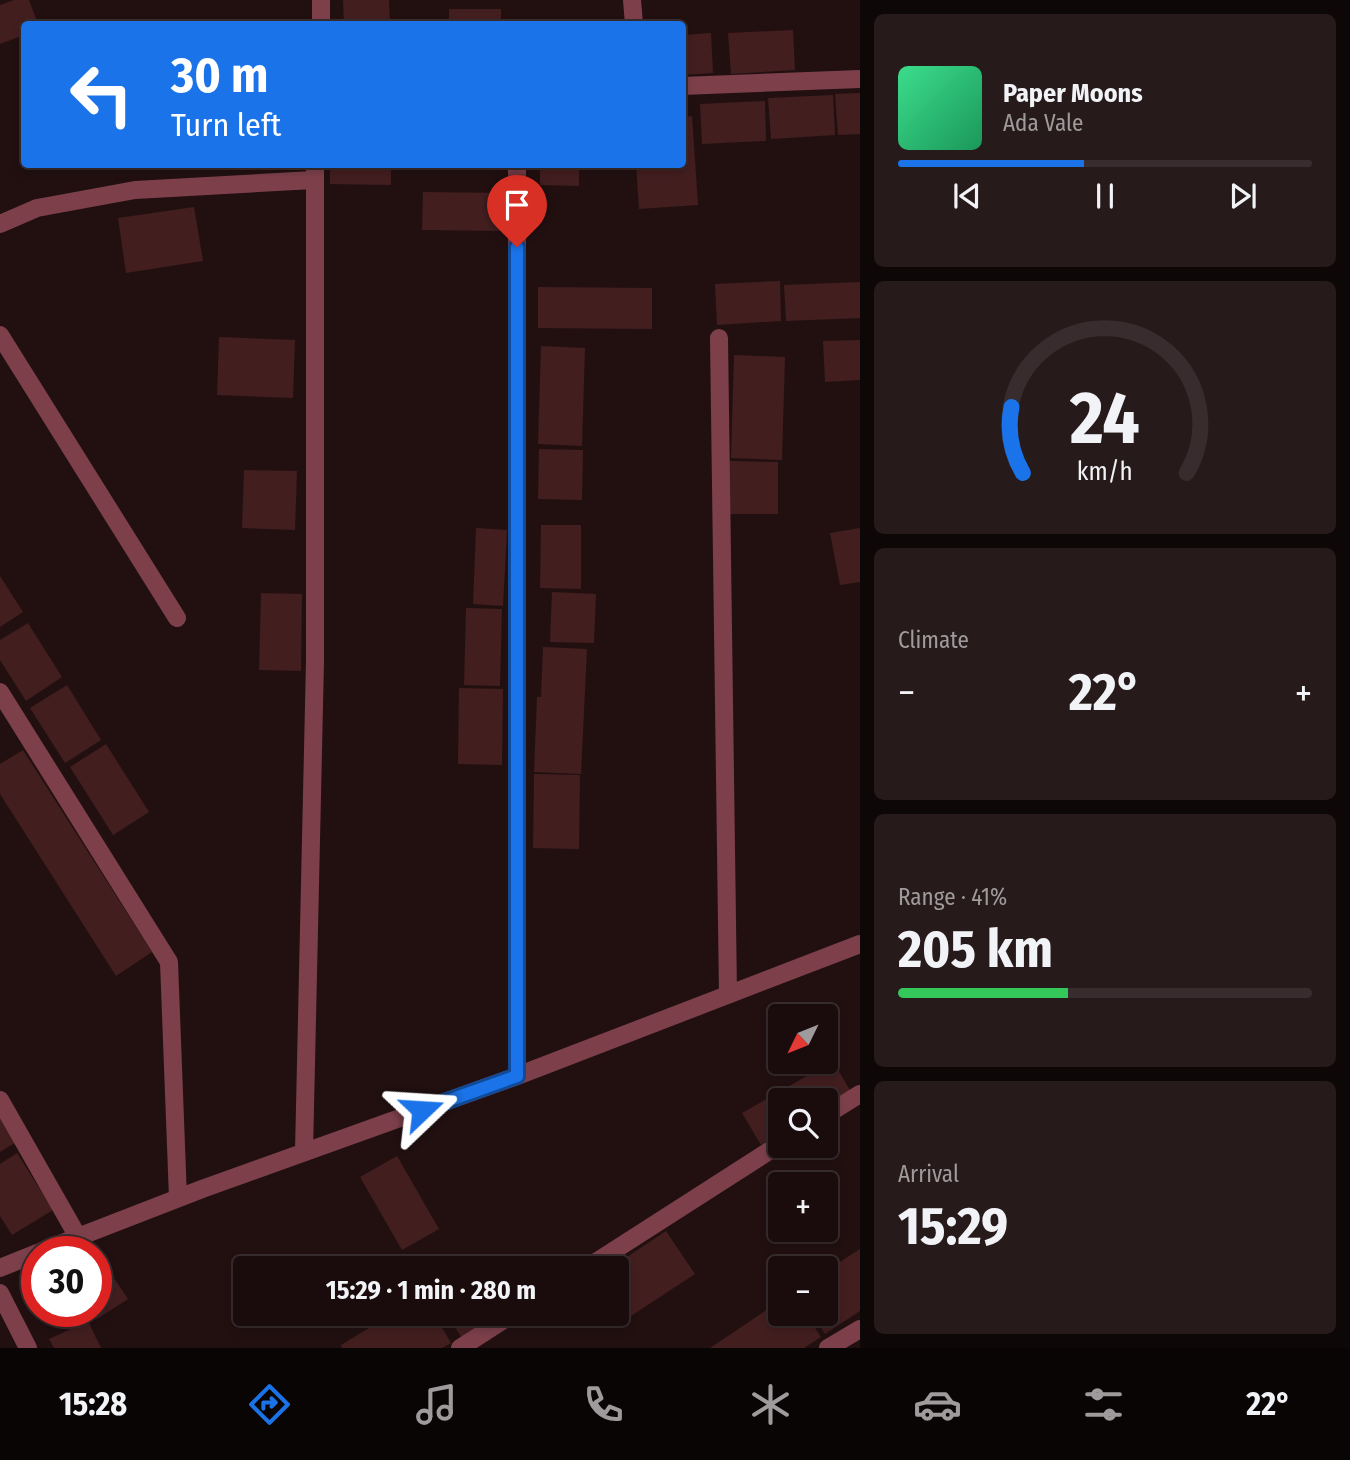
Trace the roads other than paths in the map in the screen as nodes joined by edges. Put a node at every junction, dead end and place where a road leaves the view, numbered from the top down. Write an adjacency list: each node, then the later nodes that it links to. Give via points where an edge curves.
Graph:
1 (321, 0): 3 (street)
2 (632, 0): 4 (street)
3 (321, 21)
4 (634, 21)
5 (860, 79): 6 (street)
6 (686, 86)
7 (517, 168): 16 (street)
8 (314, 172): 9 (street, via 135,190 37,208); 20 (street, via 315,661)
9 (0, 224)
10 (0, 335): 12 (street)
11 (719, 338): 15 (street)
12 (177, 618)
13 (0, 692): 22 (street, via 169,962)
14 (860, 944): 15 (street)
15 (728, 995): 16 (street)
16 (517, 1076): 20 (street)
17 (860, 1094): 19 (street)
18 (0, 1100): 23 (street)
19 (838, 1108)
20 (304, 1152): 22 (street)
21 (768, 1152): 25 (street)
22 (178, 1198): 24 (street)
23 (77, 1236)
24 (81, 1236)
25 (604, 1256)
26 (21, 1259): 27 (street)
27 (0, 1268)
28 (0, 1293): 31 (street)
29 (494, 1326): 32 (street)
30 (860, 1328): 33 (street)
31 (28, 1348)
32 (460, 1348)
33 (828, 1348)

